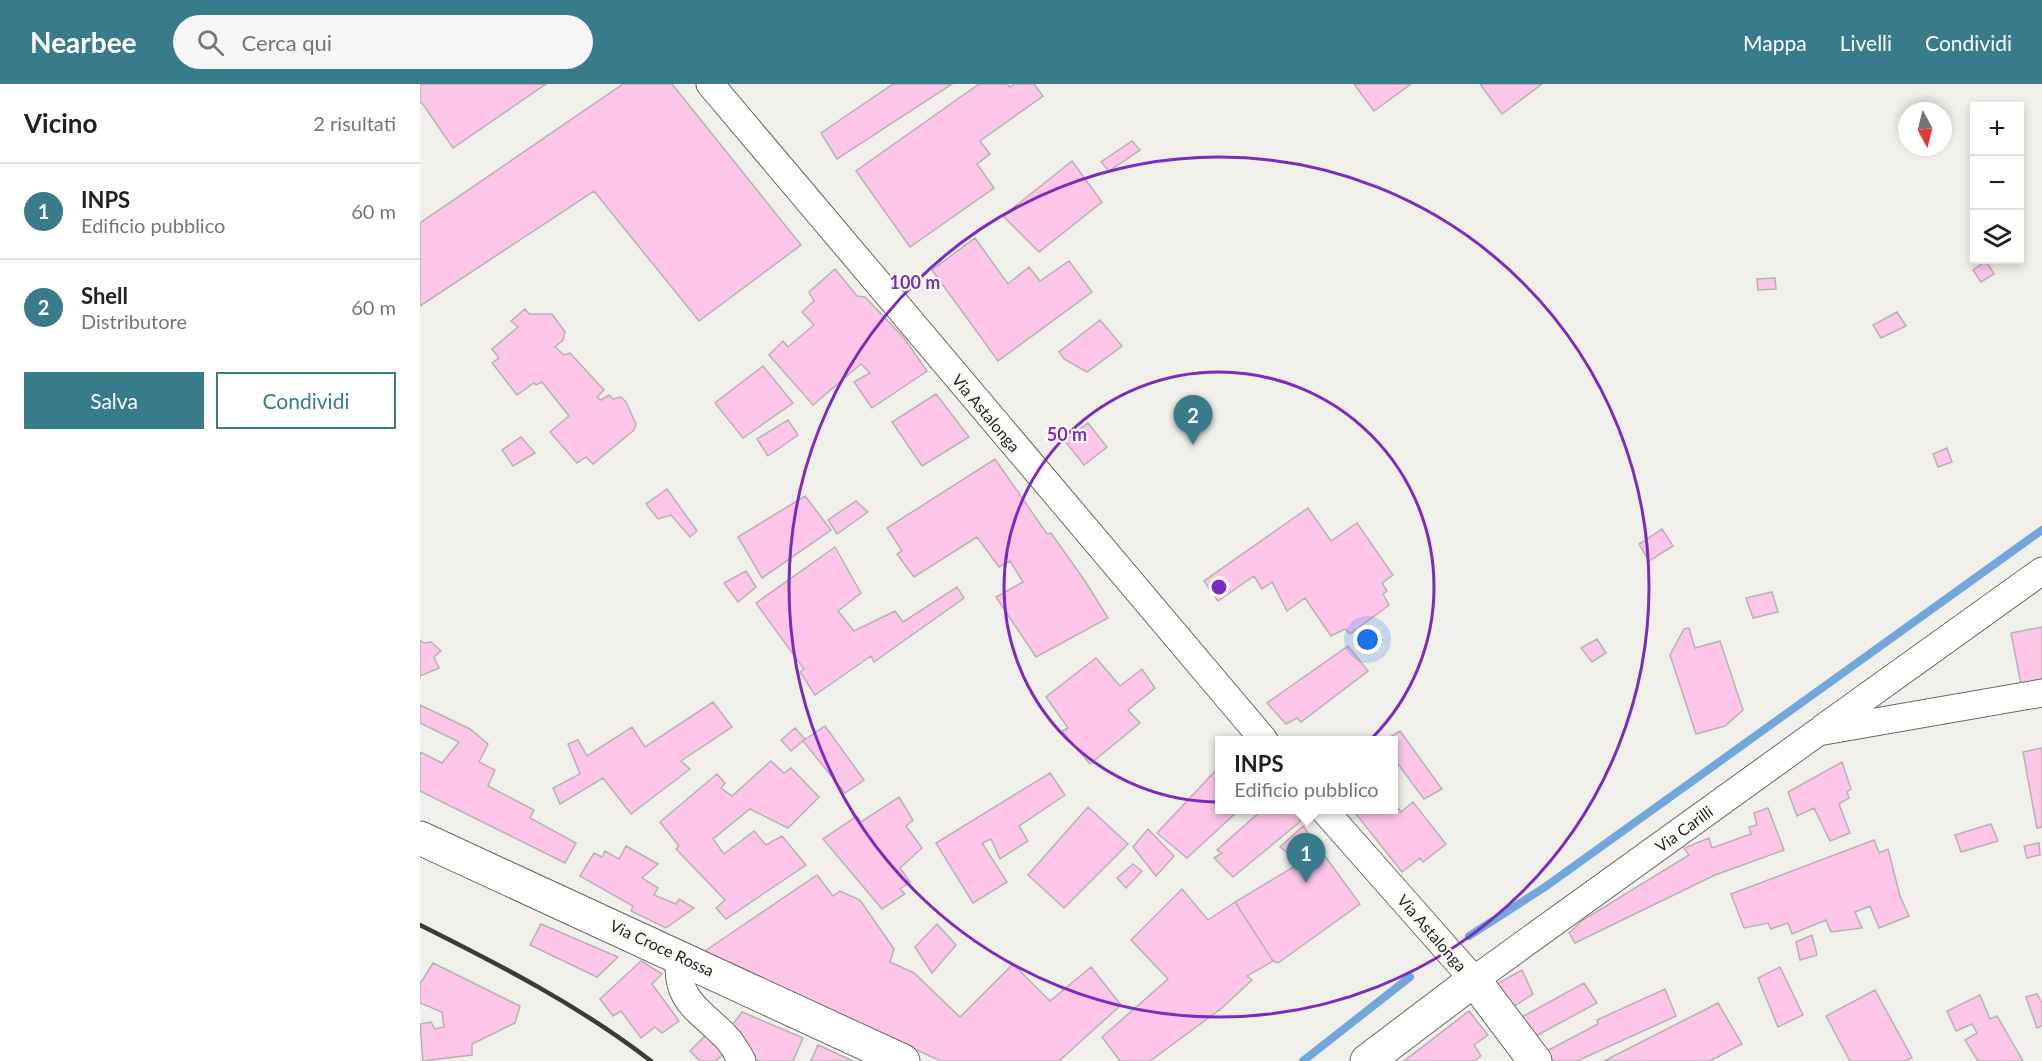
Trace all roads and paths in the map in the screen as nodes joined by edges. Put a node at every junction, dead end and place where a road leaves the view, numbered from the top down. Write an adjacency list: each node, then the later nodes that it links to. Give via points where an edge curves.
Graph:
1 (710, 84): 5 (street, Via Astalonga)
2 (2042, 571): 4 (street)
3 (2042, 693): 4 (street, Via Carilli)
4 (1818, 732): 9 (street, Via Carilli)
5 (1260, 736)
6 (1328, 814): 9 (street, Via Astalonga)
7 (420, 838): 8 (main road, Via Croce Rossa)
8 (680, 956): 10 (street, via 677,977 690,1004 728,1039); 11 (main road, Via Croce Rossa)
9 (1474, 980): 12 (main road, Via Carilli); 13 (main road, Via Astalonga)
10 (742, 1061)
11 (903, 1061)
12 (1367, 1061)
13 (1535, 1061)

